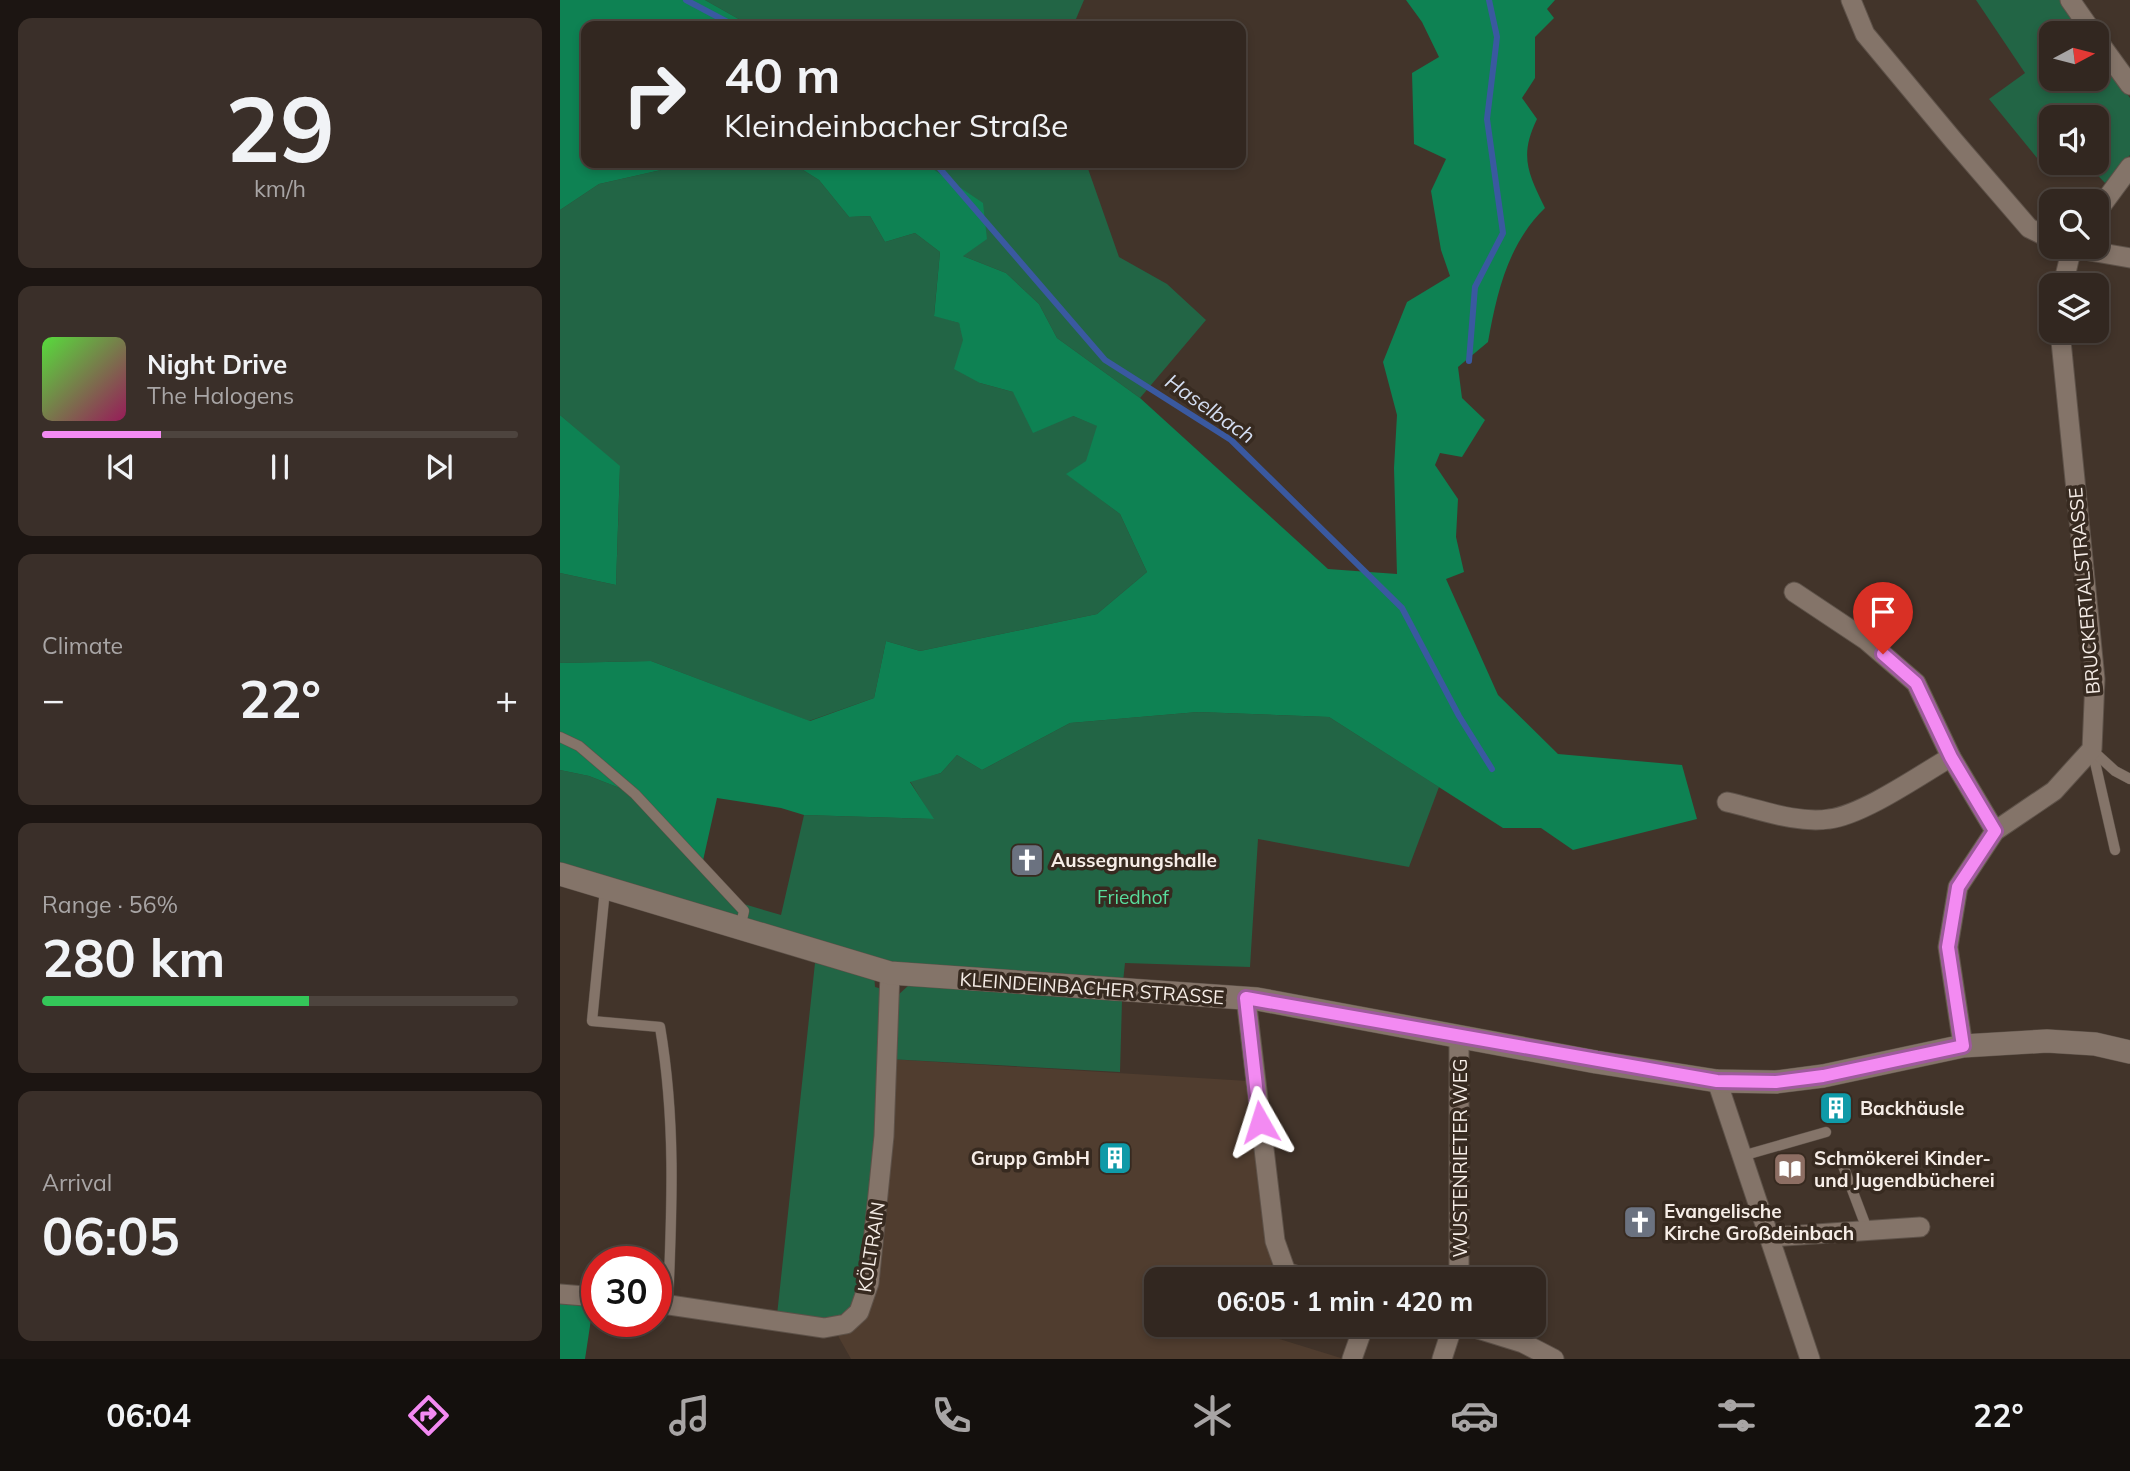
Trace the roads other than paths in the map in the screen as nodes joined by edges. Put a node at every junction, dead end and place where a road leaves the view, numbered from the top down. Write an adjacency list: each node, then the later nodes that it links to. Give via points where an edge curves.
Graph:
1 (1852, 0): 8 (street, via 1865,34 2029,228)
2 (2070, 0): 3 (street)
3 (2085, 21)
4 (2109, 56): 5 (street)
5 (2130, 85)
6 (2130, 167): 7 (street)
7 (2109, 195)
8 (2039, 233)
9 (2109, 254): 10 (street)
10 (2130, 258)
11 (2061, 343): 14 (street, BRUCKERTALSTRASSE, via 2095,679)
12 (1794, 592): 15 (street, via 1866,640 1916,683)
13 (560, 737): 22 (lane, via 579,746 635,794 744,911)
14 (2092, 749): 16 (lane); 18 (street, via 2054,791); 19 (lane)
15 (1951, 757): 17 (street, via 1848,815 1828,820); 18 (street)
16 (2130, 779)
17 (1727, 802)
18 (1995, 831): 26 (street, via 1958,887 1948,947)
19 (2115, 850)
20 (560, 874): 21 (street, KLEINDEINBACHER STRASSE)
21 (605, 888): 22 (street, KLEINDEINBACHER STRASSE); 35 (lane, via 592,1021 660,1027 670,1085 673,1170)
22 (740, 928): 23 (street, KLEINDEINBACHER STRASSE)
23 (890, 973): 24 (street, KLEINDEINBACHER STRASSE); 40 (street, KÖLTRAIN, via 884,1136 869,1283 859,1312 846,1324 824,1328)
24 (1246, 998): 25 (street, KLEINDEINBACHER STRASSE); 36 (street, via 1275,1241)
25 (1459, 1036): 28 (street, KLEINDEINBACHER STRASSE); 37 (street, WUSTENRIETER WEG)
26 (1963, 1046): 27 (street, KLEINDEINBACHER STRASSE, via 2047,1041); 28 (street, KLEINDEINBACHER STRASSE, via 1823,1076 1776,1082)
27 (2130, 1052)
28 (1717, 1081): 30 (street)
29 (1826, 1132): 30 (lane)
30 (1742, 1156): 34 (street)
31 (1842, 1163): 33 (lane)
32 (1920, 1227): 33 (street)
33 (1867, 1229): 34 (street)
34 (1769, 1237): 47 (street)
35 (667, 1246)
36 (1284, 1267)
37 (1459, 1267)
38 (560, 1294): 39 (street)
39 (581, 1296)
40 (672, 1305)
41 (1360, 1337): 44 (street)
42 (1449, 1337): 45 (street)
43 (1504, 1337): 46 (street)
44 (1352, 1359)
45 (1442, 1359)
46 (1554, 1359)
47 (1810, 1359)

